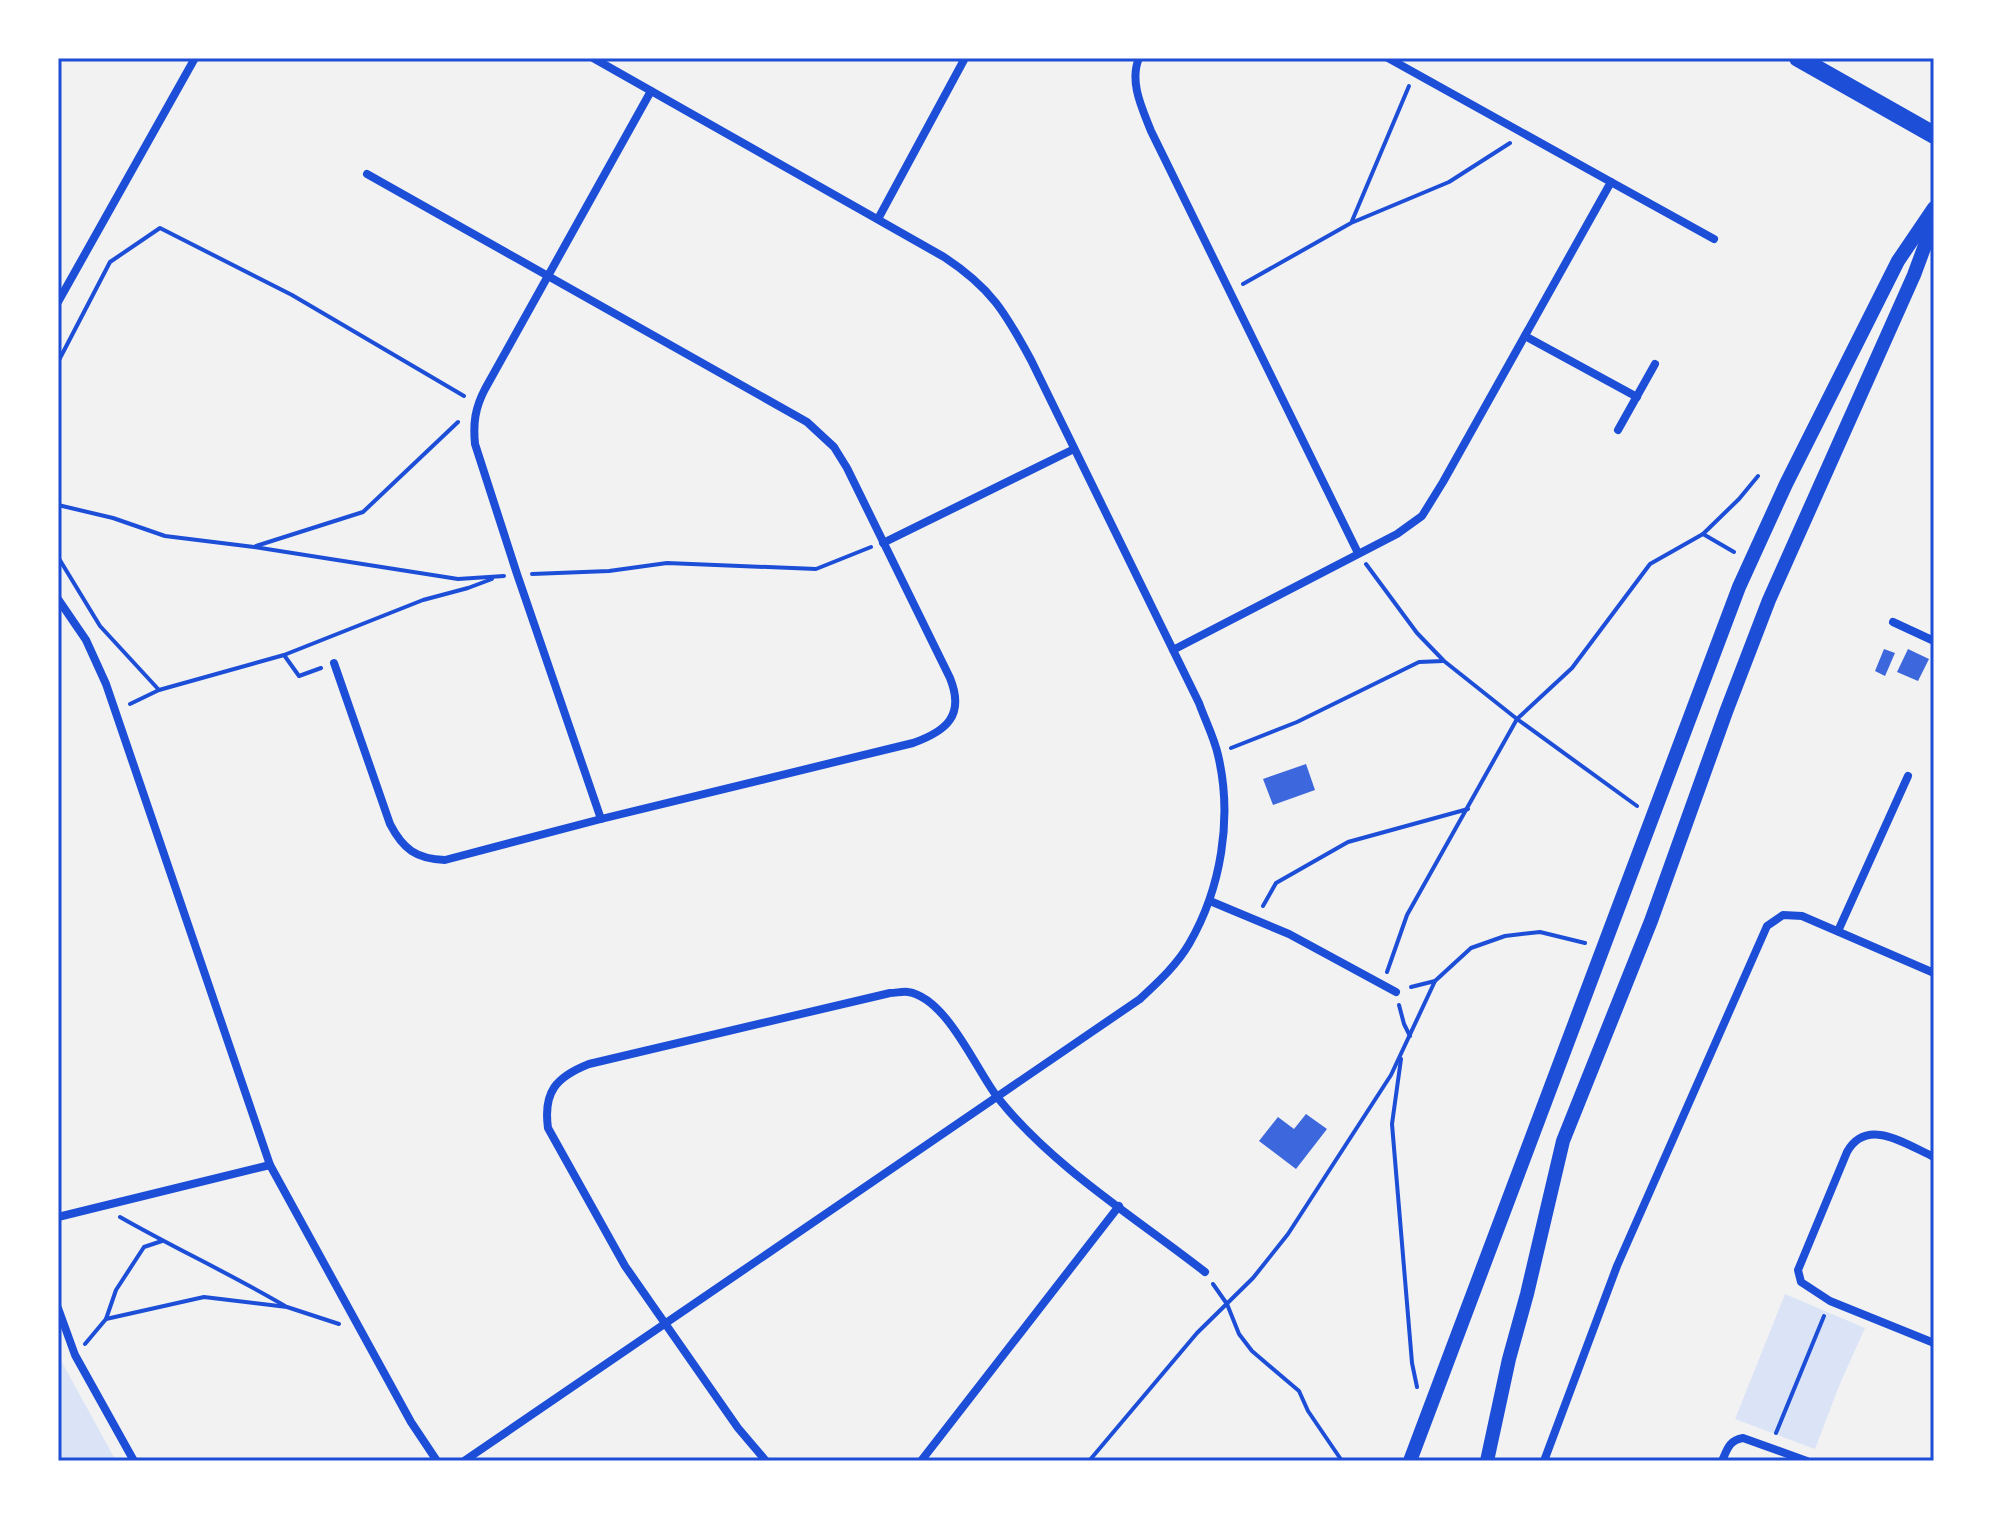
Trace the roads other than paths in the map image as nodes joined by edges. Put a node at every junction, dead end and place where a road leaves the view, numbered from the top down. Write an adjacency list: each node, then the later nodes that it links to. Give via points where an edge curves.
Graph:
1 (195, 58): 16 (street)
2 (593, 58): 7 (street)
3 (965, 58): 12 (street)
4 (1139, 58): 23 (street, via 1137,96 1151,131)
5 (1388, 58): 10 (street)
6 (1798, 58): 8 (highway)
7 (651, 91): 12 (street); 15 (street)
8 (1934, 135)
9 (367, 174): 15 (street)
10 (1611, 182): 14 (street); 17 (street)
11 (1934, 208): 49 (main road, via 1898,261 1739,587)
12 (878, 219): 21 (street, via 971,274 990,293 1014,328)
13 (1934, 221): 50 (main road, via 1769,600 1563,1141)
14 (1714, 239)
15 (548, 276): 22 (street, via 821,432 847,468); 30 (street, via 477,404 475,444)
16 (58, 302)
17 (1525, 336): 19 (street); 23 (street, via 1422,516)
18 (1655, 364): 19 (street)
19 (1637, 397): 20 (street)
20 (1618, 430)
21 (1074, 449): 22 (street); 27 (street)
22 (883, 543): 30 (street, via 957,694 952,718 943,729 913,743)
23 (1358, 553): 27 (street)
24 (58, 599): 37 (street, via 86,640 115,711)
25 (1893, 622): 26 (street)
26 (1934, 641)
27 (1173, 650): 31 (street, via 1218,754 1224,821)
28 (334, 663): 30 (street, via 380,800 398,841 412,853 445,860)
29 (1908, 776): 32 (street)
30 (601, 819)
31 (1210, 901): 34 (street, via 1289,934); 35 (street, via 1188,945 1149,991)
32 (1838, 931): 33 (street); 51 (street, via 1793,914 1767,926 1617,1266)
33 (1934, 973)
34 (1396, 992)
35 (997, 1096): 38 (street, via 1047,1149); 42 (street); 42 (street, via 943,1016 909,992 570,1072 549,1096 548,1128 625,1266)
36 (1934, 1157): 43 (street, via 1878,1133 1851,1145 1798,1270 1801,1282 1830,1301)
37 (270, 1165): 39 (street); 45 (street)
38 (1119, 1206): 40 (street); 48 (street)
39 (58, 1217)
40 (1205, 1272)
41 (58, 1308): 44 (street, via 75,1355)
42 (666, 1322): 46 (street); 47 (street)
43 (1934, 1343)
44 (134, 1461)
45 (437, 1461)
46 (464, 1461)
47 (766, 1461)
48 (921, 1461)
49 (1410, 1461)
50 (1487, 1461)
51 (1544, 1461)
52 (1722, 1461): 53 (street, via 1728,1446 1743,1438)
53 (1807, 1461)

